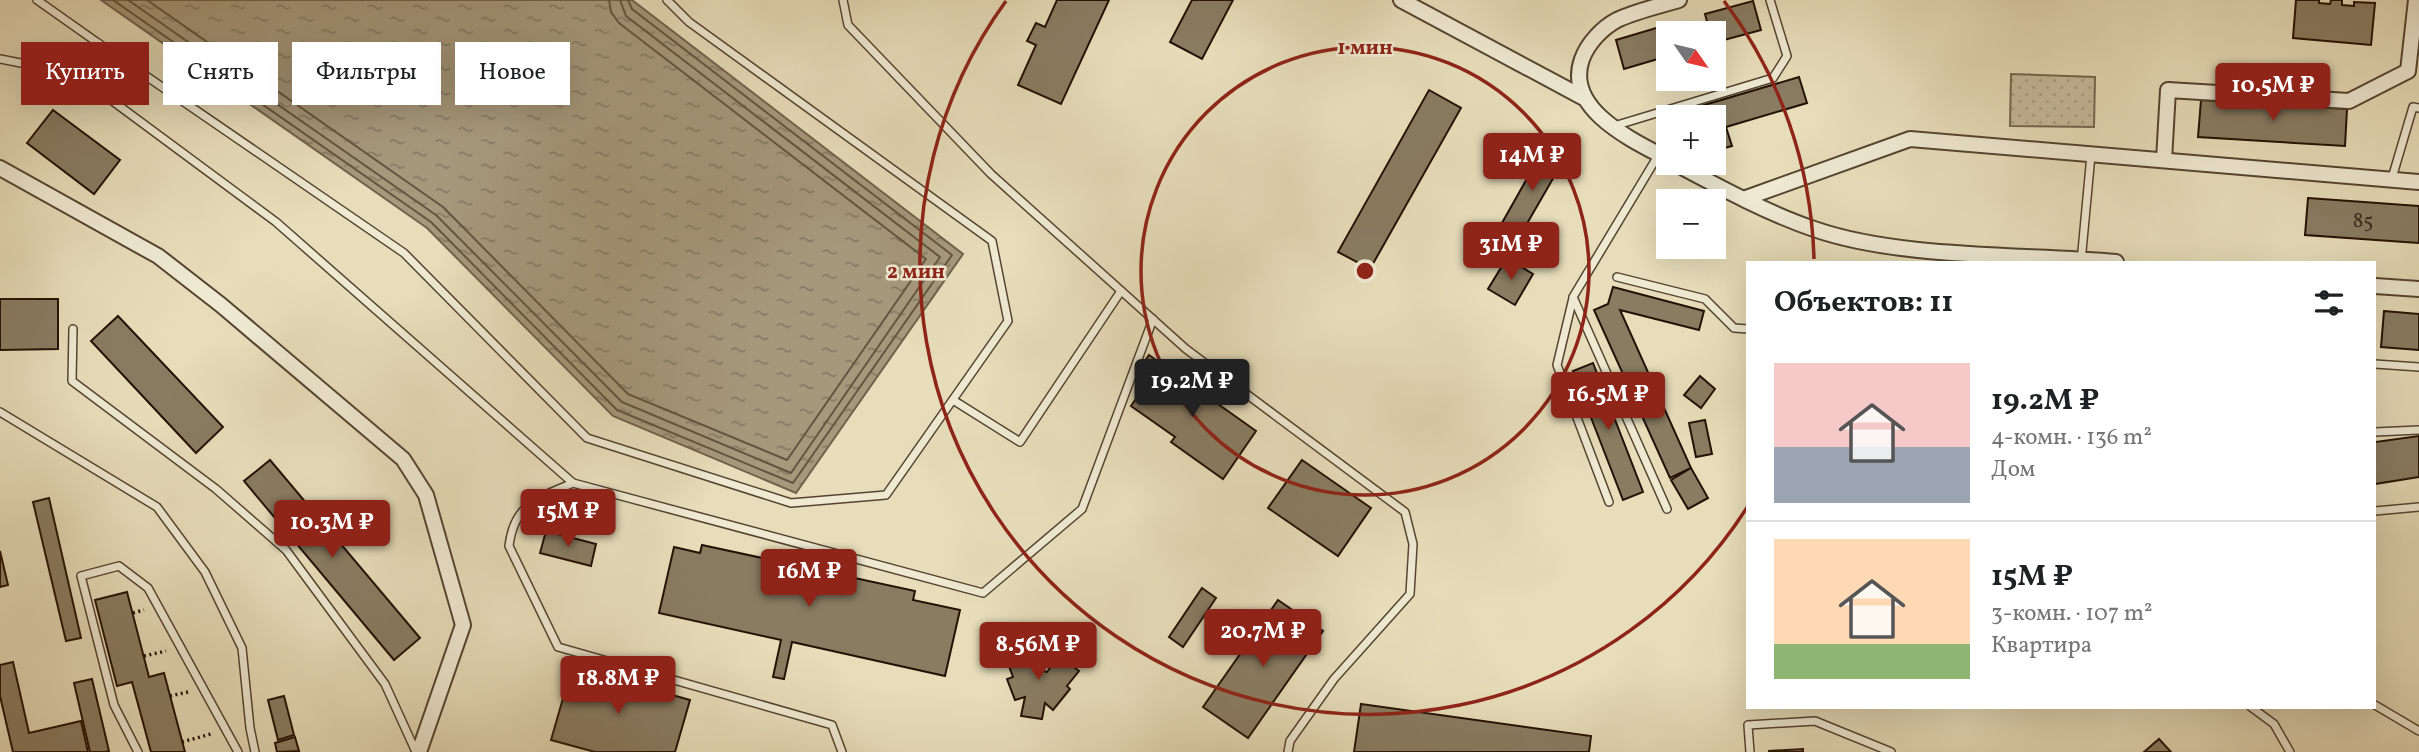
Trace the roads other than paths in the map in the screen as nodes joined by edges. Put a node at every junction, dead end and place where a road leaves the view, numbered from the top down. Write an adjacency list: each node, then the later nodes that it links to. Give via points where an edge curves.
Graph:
1 (37, 0): 8 (lane)
2 (667, 0): 37 (lane, via 689,22 992,241 1008,321)
3 (843, 0): 30 (lane, via 848,25 991,174)
4 (1401, 0): 13 (street)
5 (1679, 0): 13 (street, via 1617,20 1598,34 1579,69 1579,90)
6 (1770, 0): 16 (lane, via 1787,56 1773,78)
7 (2416, 0): 11 (street)
8 (97, 42)
9 (0, 59): 10 (lane)
10 (21, 63)
11 (2413, 71): 19 (street, via 2350,101 2168,90)
12 (149, 78): 37 (lane, via 404,253 587,438 791,503 886,495)
13 (1584, 98): 16 (street)
14 (118, 105): 41 (lane, via 276,222)
15 (2419, 108): 23 (lane, via 2413,107)
16 (1614, 126): 17 (street)
17 (1656, 153)
18 (2091, 155): 19 (street); 25 (street, via 1910,139); 26 (lane)
19 (2164, 160): 23 (street)
20 (0, 168): 52 (street, via 158,256 403,459 426,495 463,625)
21 (1656, 168): 31 (lane)
22 (1699, 175): 25 (street)
23 (2392, 178): 24 (street)
24 (2419, 181)
25 (1746, 198): 26 (street, via 1814,229 1849,238 1908,248)
26 (2081, 261)
27 (1617, 277): 33 (lane, via 1705,299 1734,328)
28 (2376, 286): 29 (street)
29 (2419, 289)
30 (1121, 291): 32 (lane); 37 (lane, via 1020,442)
31 (1573, 297): 42 (lane, via 1557,365); 44 (lane)
32 (1153, 319): 41 (lane, via 1082,509 983,593); 54 (lane, via 1186,349 1405,512 1413,544 1410,594 1334,680 1290,741)
33 (1746, 329)
34 (73, 330): 52 (lane, via 72,381 216,489 286,550 385,684)
35 (2376, 364): 36 (lane)
36 (2419, 367)
37 (953, 400)
38 (0, 412): 51 (lane, via 157,507 205,572 242,648)
39 (2419, 430): 40 (lane)
40 (2376, 432)
41 (573, 483): 53 (lane, via 535,499 519,513 509,546 558,647 832,724)
42 (1609, 502)
43 (2419, 507): 45 (lane)
44 (1667, 509)
45 (2376, 511)
46 (2376, 706): 48 (lane)
47 (2254, 709): 57 (lane, via 2274,724)
48 (2419, 731)
49 (138, 752): 50 (lane, via 114,705 81,576 119,566 148,588)
50 (238, 752)
51 (255, 752)
52 (417, 752)
53 (842, 752)
54 (1288, 752)
55 (1750, 752): 56 (lane, via 1748,725 1815,721)
56 (1891, 752)
57 (2290, 752)

